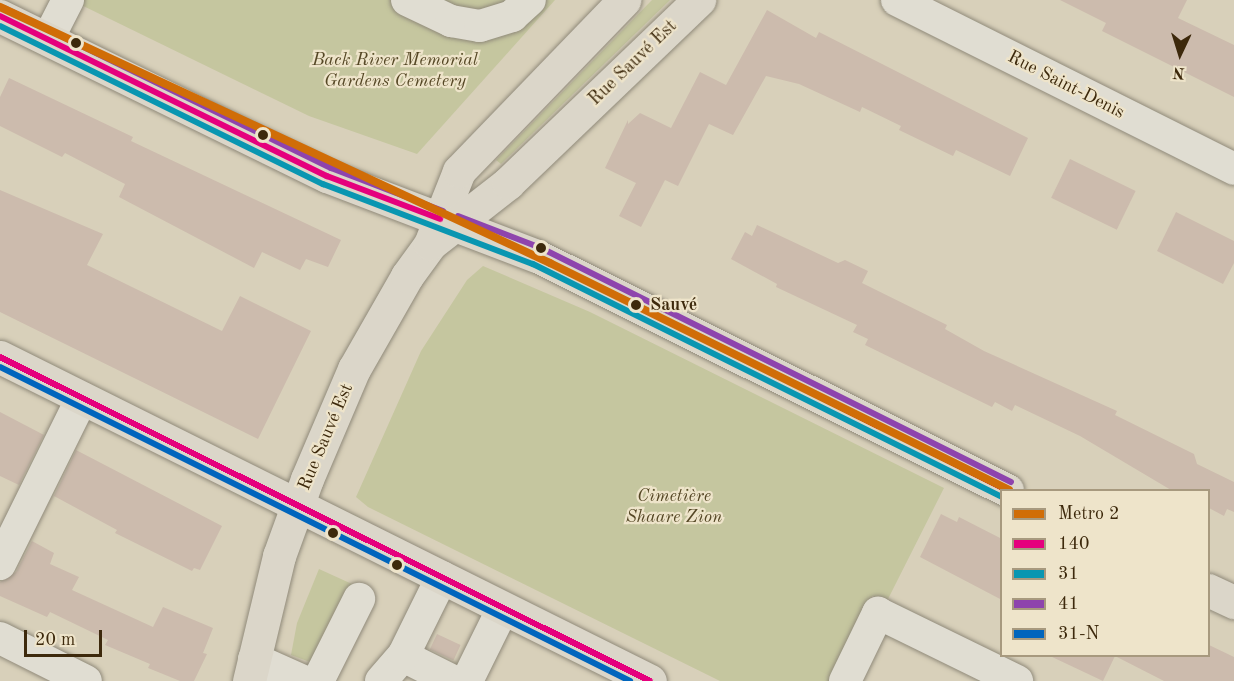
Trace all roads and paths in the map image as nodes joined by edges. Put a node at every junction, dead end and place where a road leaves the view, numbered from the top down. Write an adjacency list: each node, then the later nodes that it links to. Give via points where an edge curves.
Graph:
1 (68, 0): 8 (street)
2 (407, 0): 3 (street, via 451,21 480,26 512,16)
3 (530, 0)
4 (624, 0): 10 (main road, Rue Sauvé Est, via 459,171)
5 (699, 0): 10 (main road, Rue Sauvé Est, via 508,183)
6 (897, 0): 9 (street, Rue Saint-Denis)
7 (0, 16): 8 (main road)
8 (48, 39): 10 (main road)
9 (1234, 169)
10 (442, 229): 13 (main road, via 537,256); 14 (main road, Rue Sauvé Est, via 395,294 362,355)
11 (0, 357): 12 (main road)
12 (82, 398): 14 (main road); 15 (street)
13 (1005, 489)
14 (298, 504): 16 (main road); 23 (main road, Rue Sauvé Est, via 279,556)
15 (0, 564)
16 (442, 577): 20 (main road); 22 (street)
17 (1210, 590): 19 (main road)
18 (359, 599): 26 (street)
19 (1234, 602)
20 (503, 608): 29 (street); 30 (main road)
21 (0, 639): 24 (street)
22 (403, 656): 27 (street); 28 (street)
23 (251, 670): 25 (street)
24 (86, 681)
25 (303, 681)
26 (318, 681)
27 (381, 681)
28 (453, 681)
29 (467, 681)
30 (650, 681)
31 (845, 681): 32 (street, via 878,613)
32 (1017, 681)

